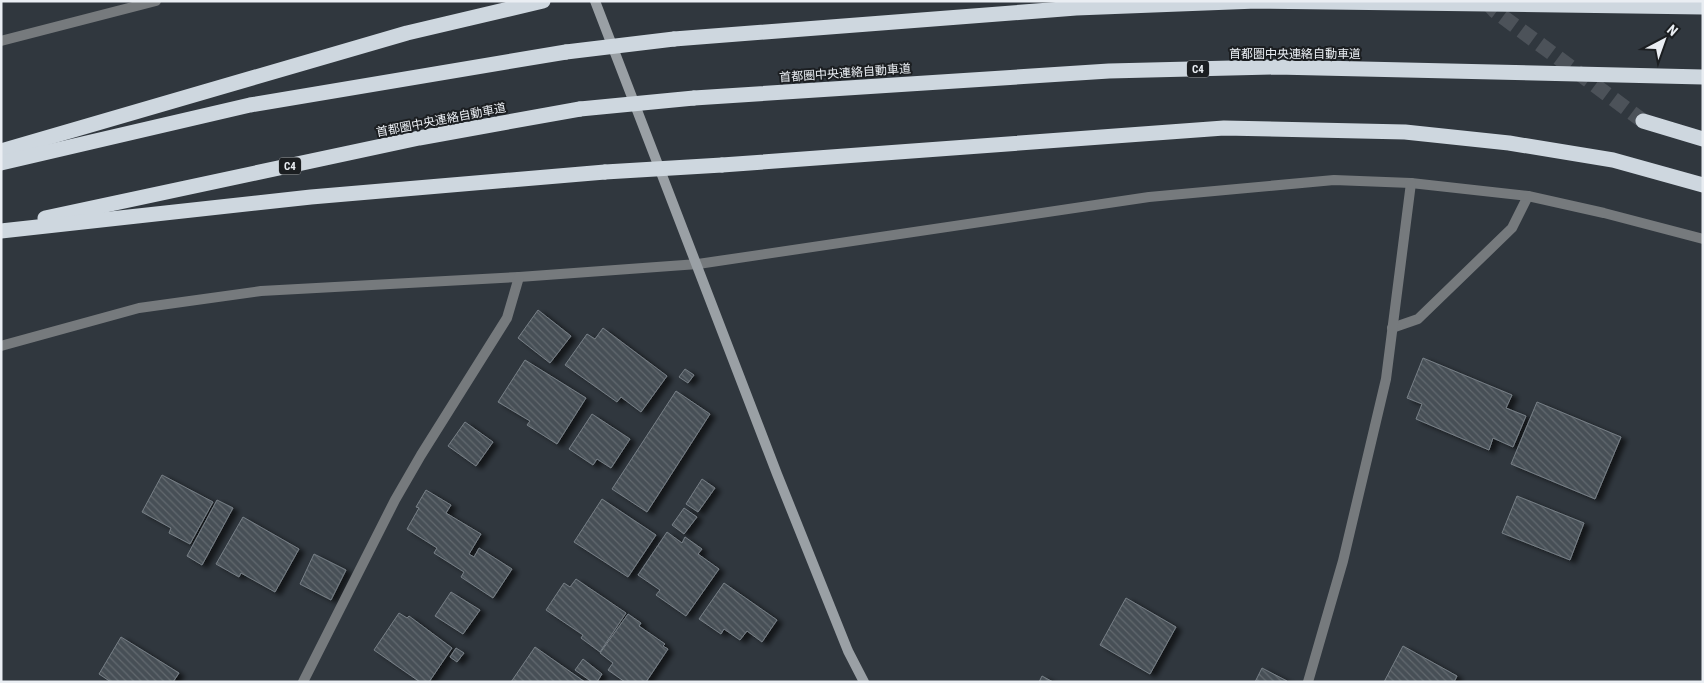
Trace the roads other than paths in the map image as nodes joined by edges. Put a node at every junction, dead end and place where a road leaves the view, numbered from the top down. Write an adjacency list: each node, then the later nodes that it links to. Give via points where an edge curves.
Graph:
1 (156, 1): 5 (street)
2 (543, 1): 9 (highway, via 407,33)
3 (595, 1): 16 (street)
4 (1703, 7): 10 (highway, bridge, via 1257,1 1076,8 674,39 566,52 250,105)
5 (1, 41)
6 (1703, 77): 14 (highway, 首都圏中央連絡自動車道 / C4, bridge, via 1266,67 1109,71 580,108 419,138)
7 (1643, 121): 8 (highway)
8 (1703, 139)
9 (1, 150)
10 (1, 164)
11 (1411, 183): 13 (street); 16 (street, via 1334,180 1150,197); 18 (street)
12 (1703, 185): 14 (highway, bridge, via 1613,160 1509,143 1405,132 1224,128 605,172 311,197)
13 (1528, 196): 15 (street); 18 (street, via 1512,228 1418,319)
14 (1, 229)
15 (1703, 239)
16 (698, 264): 17 (street); 21 (street, via 848,651)
17 (519, 277): 19 (street, via 261,291 139,308); 20 (street, via 507,318 395,500)
18 (1392, 328): 22 (street, via 1386,379 1343,561)
19 (1, 346)
20 (303, 682)
21 (864, 682)
22 (1308, 682)

